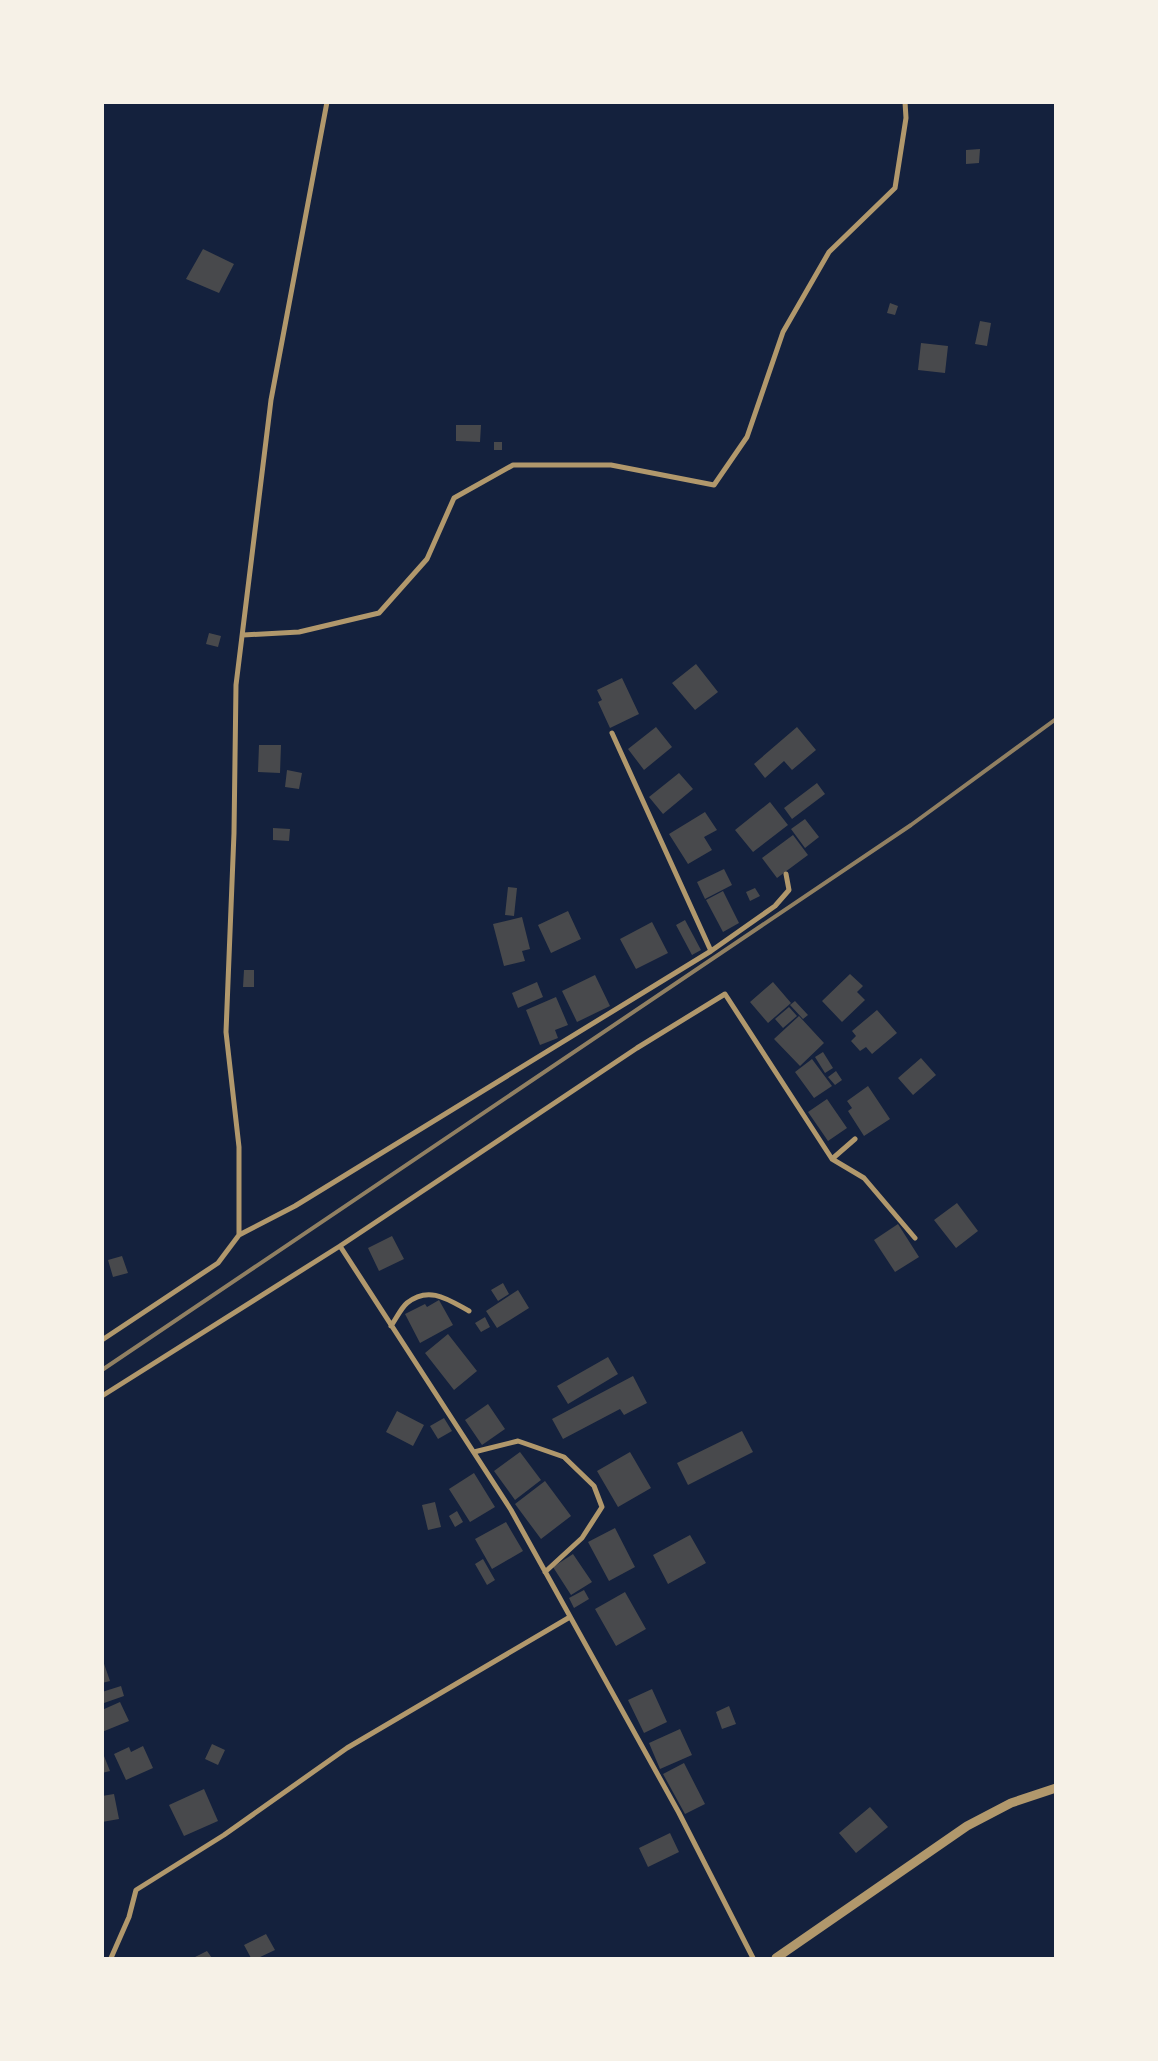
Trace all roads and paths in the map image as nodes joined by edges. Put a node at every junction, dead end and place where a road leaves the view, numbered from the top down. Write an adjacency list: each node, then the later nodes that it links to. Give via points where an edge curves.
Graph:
1 (327, 102): 3 (street, via 271,400)
2 (905, 102): 3 (street, via 906,118 895,188 829,252 783,332 747,437 714,485 611,465 513,465 454,498 427,559 379,612 299,632)
3 (243, 635): 9 (street, via 236,685 226,1032 239,1147)
4 (612, 733): 6 (street)
5 (786, 874): 6 (street, via 789,890 775,906)
6 (711, 951): 9 (street, via 295,1206)
7 (854, 1139): 8 (street)
8 (832, 1159): 10 (street, via 864,1178); 11 (street, via 725,994 637,1048)
9 (238, 1234): 14 (street, via 218,1263)
10 (915, 1238)
11 (340, 1246): 13 (street); 15 (street)
12 (469, 1311): 13 (street, via 442,1295 426,1294 407,1303)
13 (392, 1326): 16 (street)
14 (102, 1340)
15 (102, 1396)
16 (474, 1452): 17 (street); 17 (street, via 518,1441 564,1457 594,1486 602,1507 582,1538)
17 (545, 1572): 18 (street)
18 (570, 1617): 20 (street, via 347,1748 224,1835 136,1890 129,1917); 21 (street, via 679,1814)
19 (1056, 1788): 22 (street, via 1011,1803 967,1826)
20 (111, 1958)
21 (753, 1958)
22 (776, 1958)

